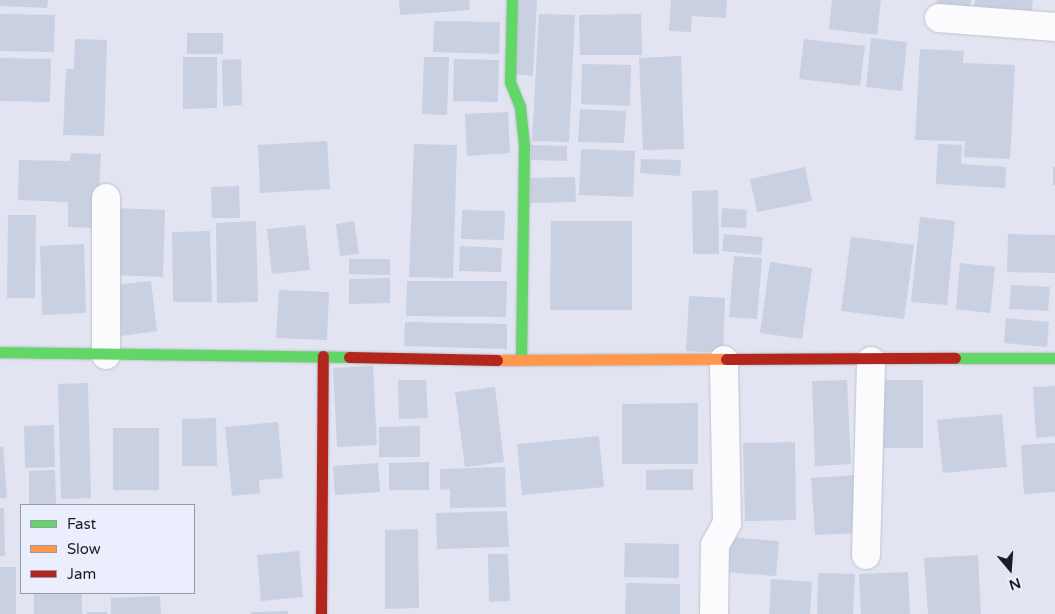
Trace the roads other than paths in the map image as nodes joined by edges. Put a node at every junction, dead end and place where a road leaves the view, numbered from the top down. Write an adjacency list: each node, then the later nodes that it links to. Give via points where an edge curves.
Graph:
1 (512, 0): 8 (street, via 510,82 520,108 524,146)
2 (939, 18): 3 (street)
3 (1055, 27)
4 (106, 198): 6 (street)
5 (0, 352): 6 (street)
6 (106, 354): 7 (street)
7 (323, 356): 8 (street, via 422,360); 13 (street)
8 (521, 358): 10 (street)
9 (1055, 358): 11 (street)
10 (724, 360): 11 (street); 14 (street, via 727,523 716,545)
11 (871, 361): 12 (street)
12 (866, 555)
13 (321, 614)
14 (714, 614)

